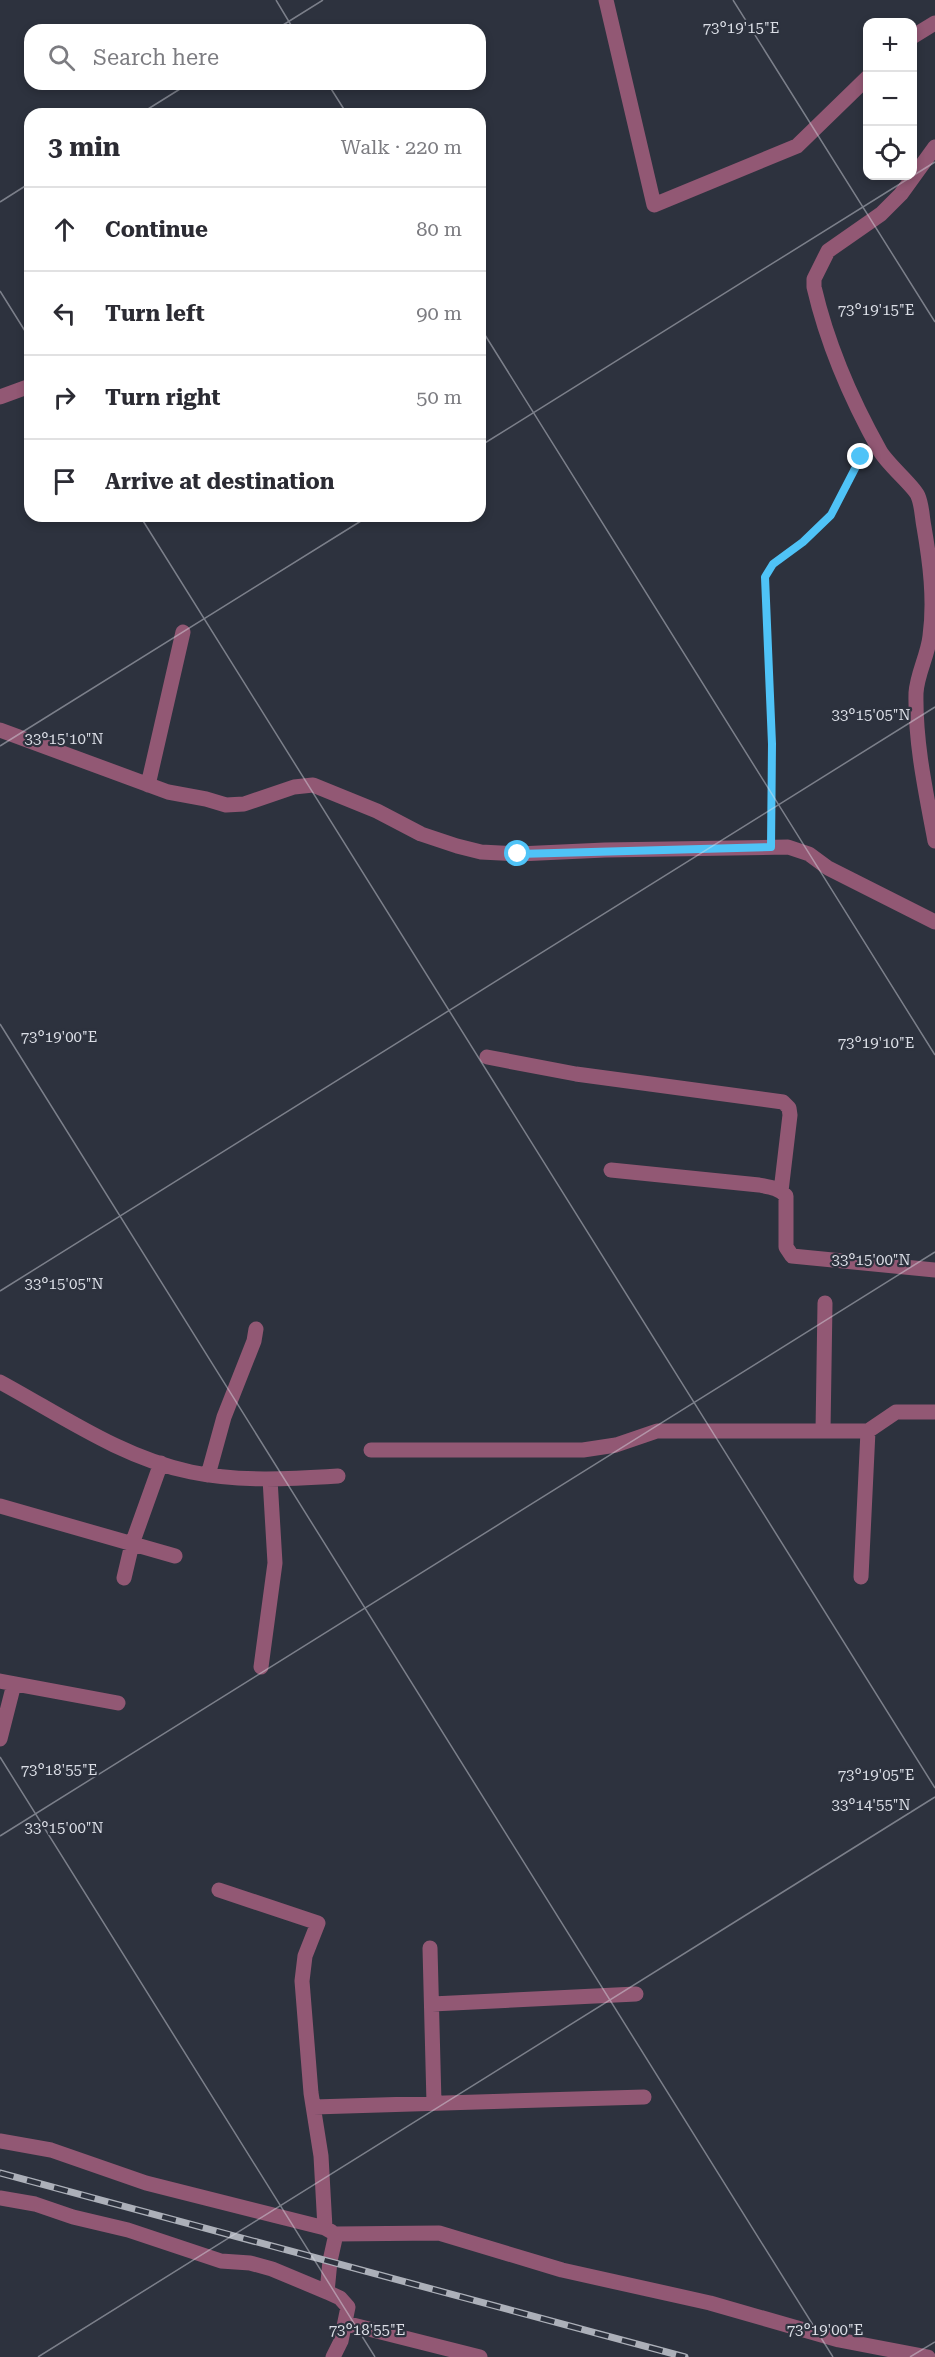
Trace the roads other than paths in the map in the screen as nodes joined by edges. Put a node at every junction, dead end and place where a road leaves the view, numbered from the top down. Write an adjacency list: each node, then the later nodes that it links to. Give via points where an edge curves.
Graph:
1 (606, 0): 4 (street, via 654,205 798,146)
2 (935, 23): 3 (street)
3 (917, 34)
4 (863, 81)
5 (935, 147): 11 (street, via 901,194 881,214 828,251 814,279 834,349 880,452 918,494 930,569 930,636 916,689 916,714)
6 (24, 388): 7 (street)
7 (0, 397)
8 (183, 632): 10 (street)
9 (0, 730): 10 (street)
10 (148, 785): 12 (street, via 233,806 294,787 314,785 421,834 457,846 502,854 788,847 809,854 828,868)
11 (935, 841)
12 (935, 922)
13 (487, 1057): 15 (street, via 576,1074 783,1102 790,1115)
14 (611, 1170): 15 (street, via 759,1185)
15 (781, 1191): 16 (street, via 786,1196 786,1247 792,1256)
16 (935, 1270)
17 (825, 1303): 21 (street)
18 (256, 1329): 25 (street)
19 (0, 1382): 24 (street, via 100,1438)
20 (935, 1412): 22 (street, via 896,1412)
21 (823, 1431): 22 (street); 23 (street, via 657,1431 583,1450)
22 (868, 1431): 31 (street)
23 (371, 1450)
24 (161, 1463): 25 (street); 29 (street)
25 (208, 1475): 27 (street)
26 (338, 1476): 27 (street)
27 (270, 1479): 33 (street, via 275,1563)
28 (0, 1506): 29 (street)
29 (132, 1544): 30 (street); 32 (street)
30 (175, 1556)
31 (861, 1577)
32 (124, 1578)
33 (261, 1667)
34 (7, 1683): 35 (street); 36 (street)
35 (117, 1703)
36 (0, 1739)
37 (219, 1890): 43 (street, via 318,1923 304,1956 302,1981)
38 (430, 1948): 40 (street)
39 (636, 1994): 40 (street)
40 (432, 2004): 42 (street)
41 (644, 2097): 42 (street)
42 (434, 2103): 43 (street)
43 (314, 2107): 46 (street)
44 (0, 2140): 46 (street, via 51,2150 146,2183)
45 (0, 2198): 47 (street, via 128,2230 221,2261 272,2269)
46 (331, 2231): 47 (street); 51 (street, via 439,2233 562,2270 710,2303 839,2340)
47 (327, 2292): 48 (street, via 348,2307)
48 (345, 2323): 49 (street); 50 (street)
49 (333, 2357)
50 (480, 2357)
51 (928, 2357)

